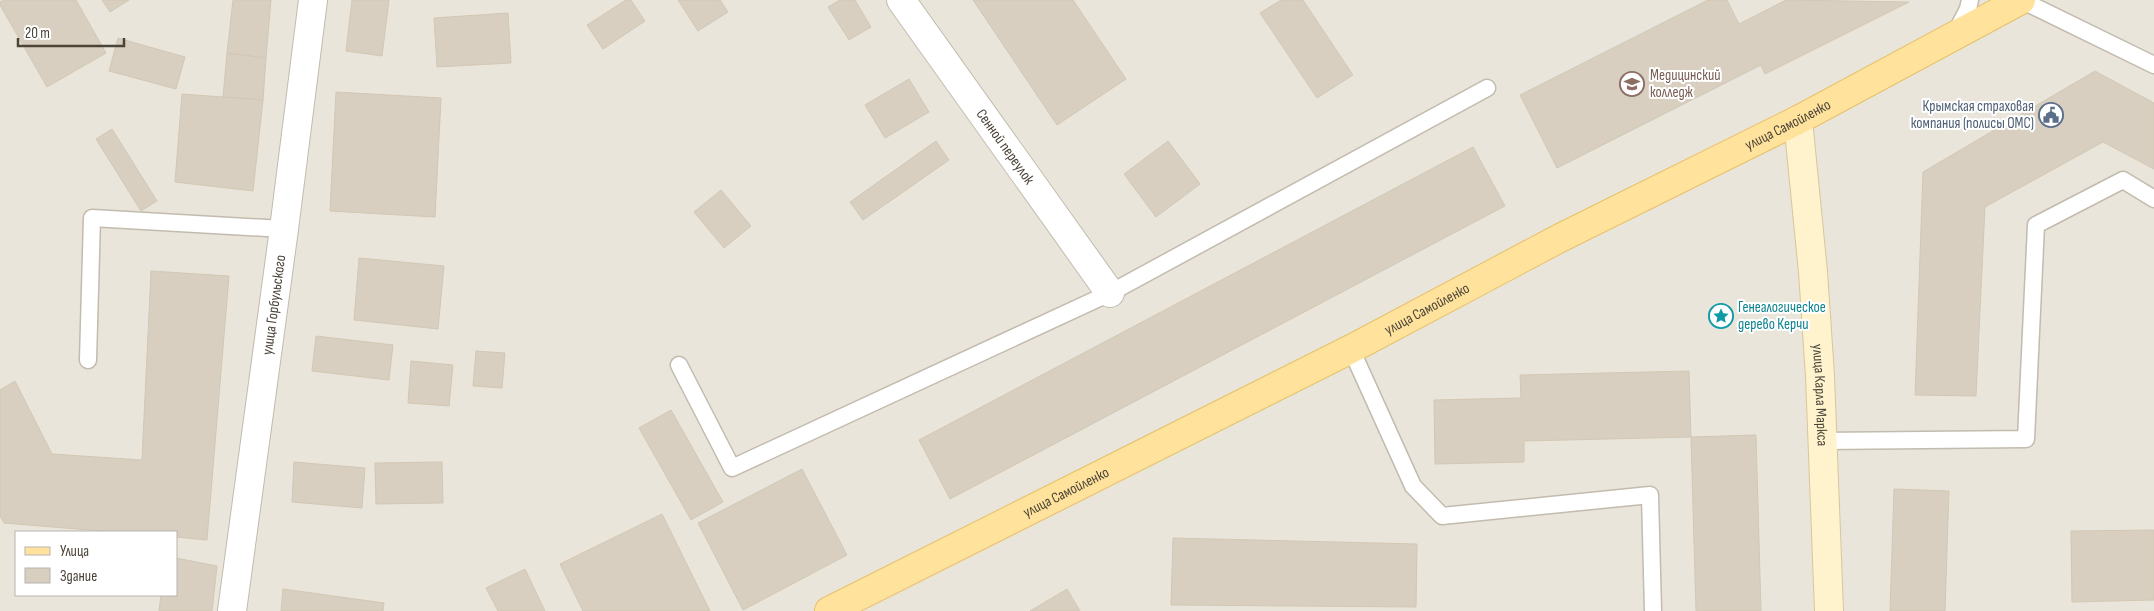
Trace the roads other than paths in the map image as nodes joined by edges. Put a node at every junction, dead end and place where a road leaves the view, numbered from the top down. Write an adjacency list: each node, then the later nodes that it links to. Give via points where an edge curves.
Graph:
1 (313, 0): 10 (street, улица Горбульского)
2 (901, 0): 11 (street, Сенной переулок)
3 (1970, 0): 5 (lane)
4 (2021, 0): 5 (main road, улица Самойленко); 6 (lane)
5 (1954, 37): 8 (main road, улица Самойленко)
6 (2154, 65)
7 (1487, 88): 11 (lane)
8 (1798, 120): 12 (main road, улица Самойленко, via 1560,238); 15 (main road, улица Карла Маркса, via 1813,272)
9 (2154, 199): 15 (lane, via 2123,180 2036,226 2026,439)
10 (284, 228): 13 (lane, via 92,218); 16 (street, улица Горбульского)
11 (1110, 293): 14 (lane, via 732,468)
12 (1351, 349): 17 (main road, улица Самойленко); 18 (lane, via 1413,486 1442,516 1650,495)
13 (88, 360)
14 (679, 365)
15 (1824, 441): 19 (main road, улица Карла Маркса)
16 (232, 611)
17 (829, 611)
18 (1653, 611)
19 (1829, 611)

